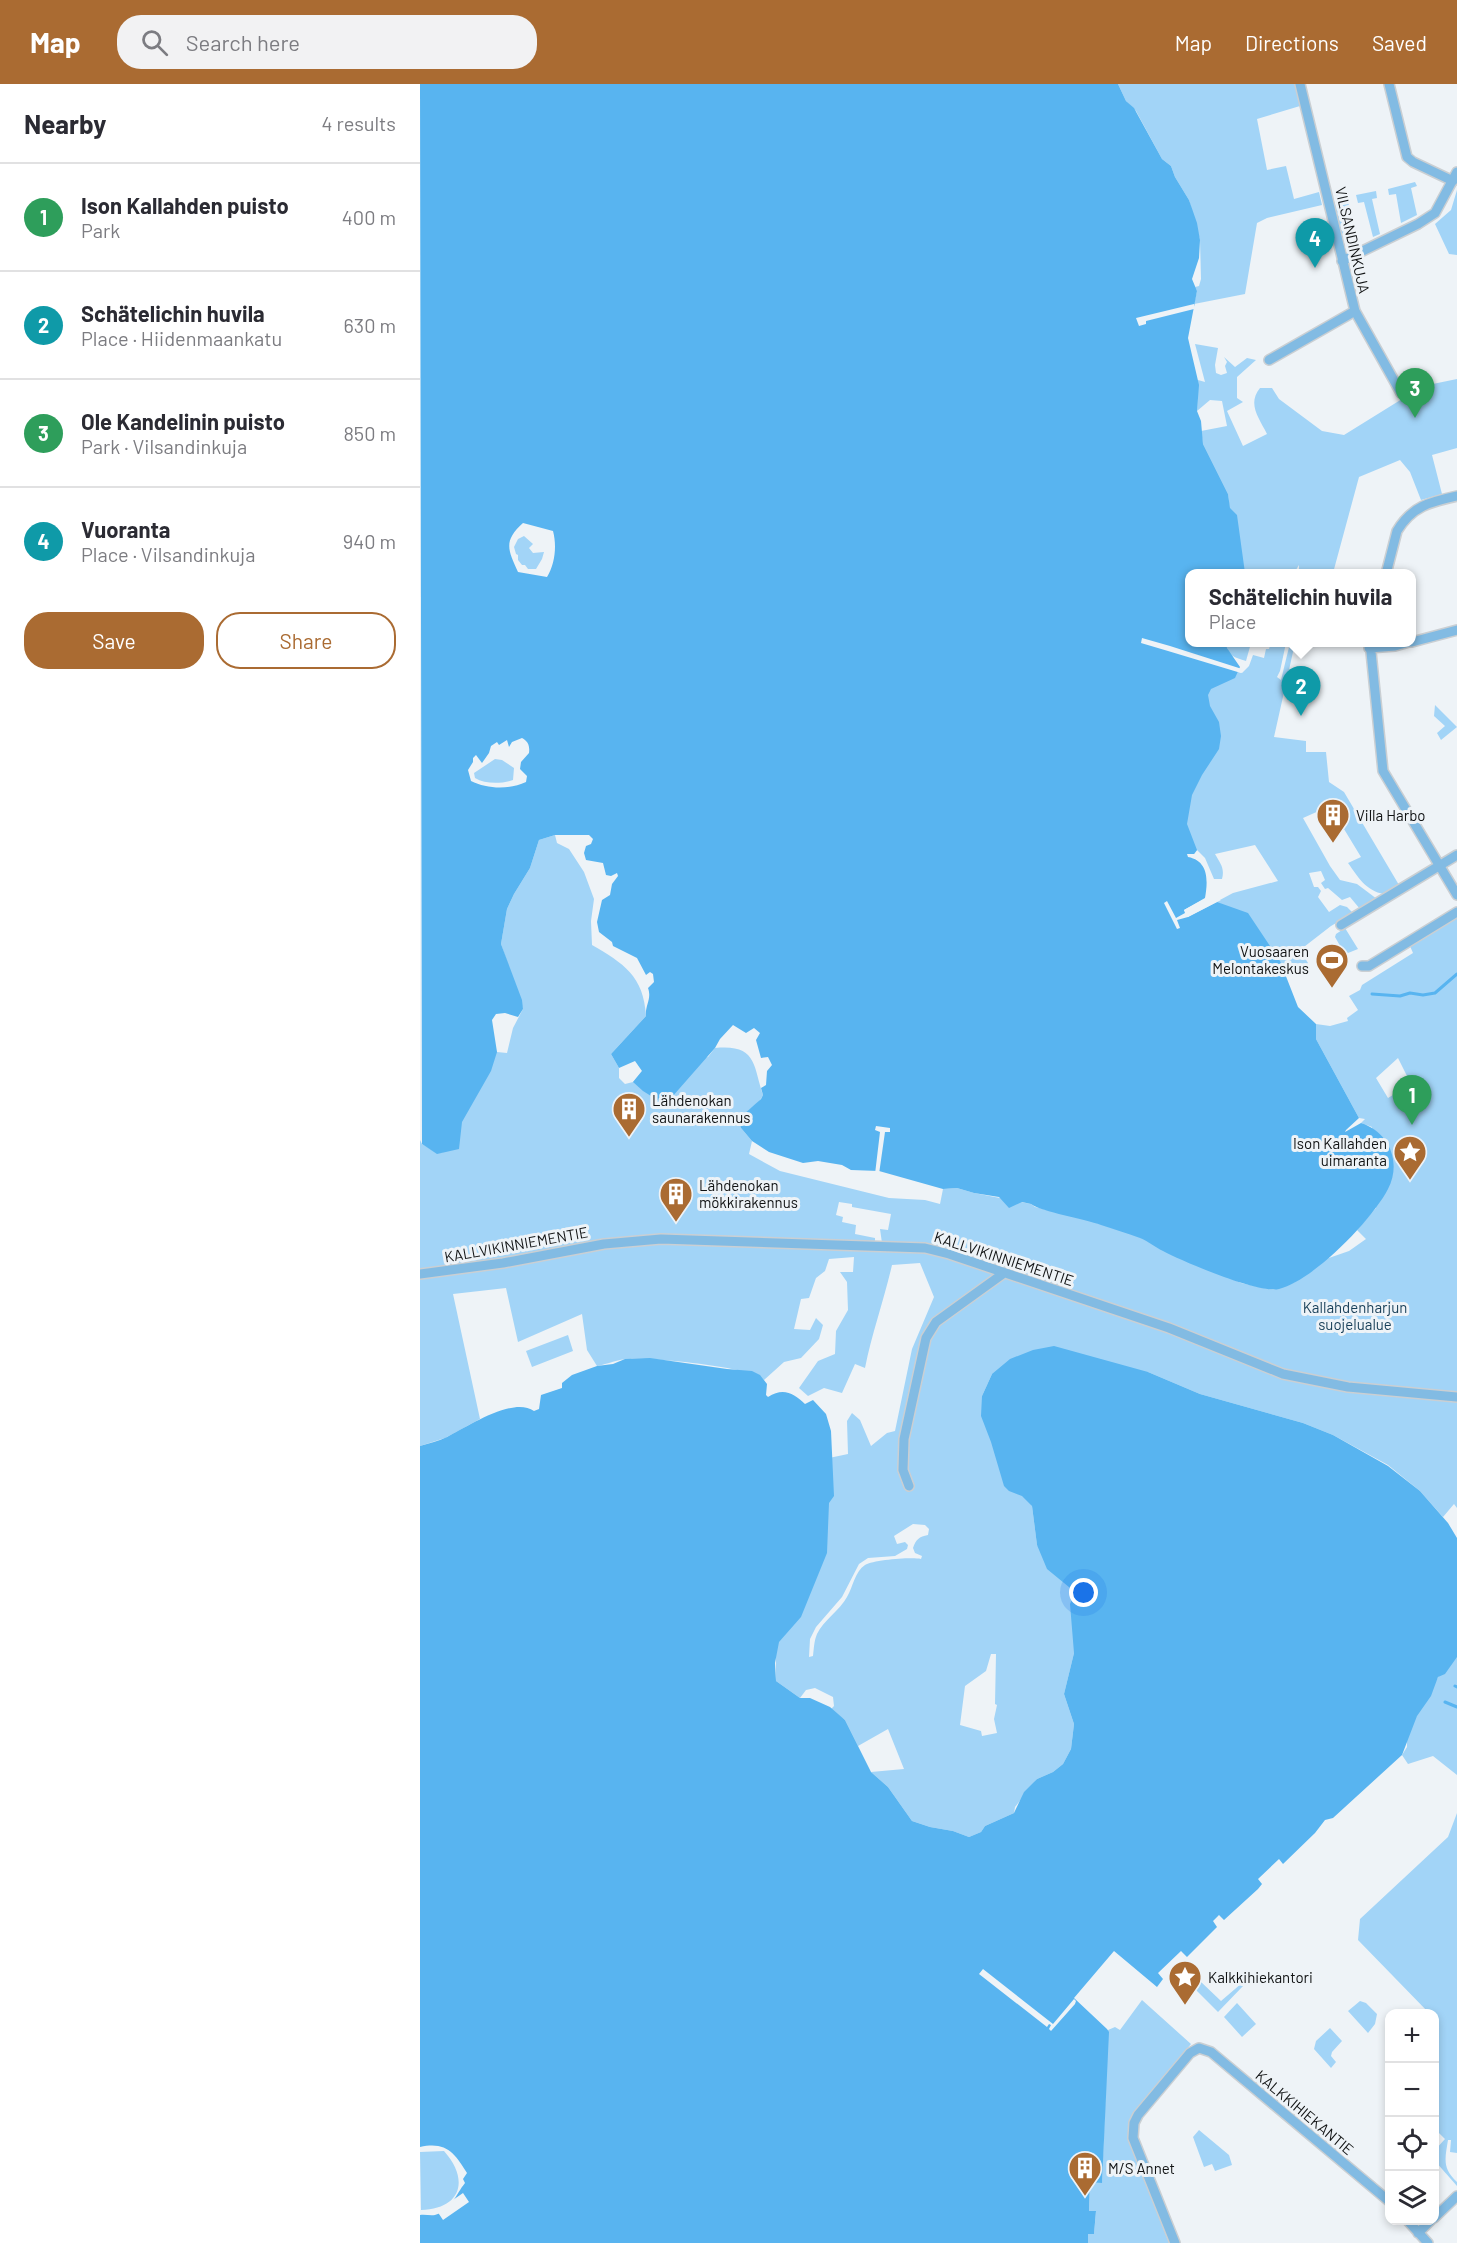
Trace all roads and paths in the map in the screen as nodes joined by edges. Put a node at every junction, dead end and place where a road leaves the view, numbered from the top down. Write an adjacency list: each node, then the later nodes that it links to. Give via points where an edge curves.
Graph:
1 (1300, 84): 4 (street, VILSANDINKUJA)
2 (1389, 84): 3 (street, via 1407,157)
3 (1455, 177): 4 (street, via 1435,213)
4 (1342, 261): 5 (street, VILSANDINKUJA)
5 (1355, 311): 6 (street); 7 (street, VILSANDINKUJA)
6 (1269, 360)
7 (1401, 393)
8 (1457, 496): 9 (street, via 1420,506 1400,526)
9 (1387, 569)
10 (1457, 630): 11 (street)
11 (1416, 640)
12 (1369, 647): 14 (street, via 1383,771)
13 (1457, 855): 14 (street)
14 (1439, 866): 15 (street); 17 (street)
15 (1457, 895)
16 (1457, 912): 18 (street, via 1369,966)
17 (1341, 925)
18 (1362, 966)
19 (1004, 1272): 20 (street, KALLVIKINNIEMENTIE, via 924,1248 661,1239 604,1244); 21 (street, KALLVIKINNIEMENTIE, via 1169,1328 1282,1374 1348,1387); 22 (street, via 936,1322 926,1338 904,1439 903,1470)
20 (420, 1274)
21 (1457, 1397)
22 (909, 1486)
23 (1457, 2196): 25 (street)
24 (1385, 2199): 29 (street, KALKKIHIEKANTIE, via 1211,2052 1200,2048 1190,2053 1143,2109 1133,2128 1133,2138)
25 (1439, 2213)
26 (1411, 2225): 28 (street)
27 (1427, 2225): 28 (street)
28 (1418, 2233): 30 (street)
29 (1175, 2243)
30 (1428, 2243)

